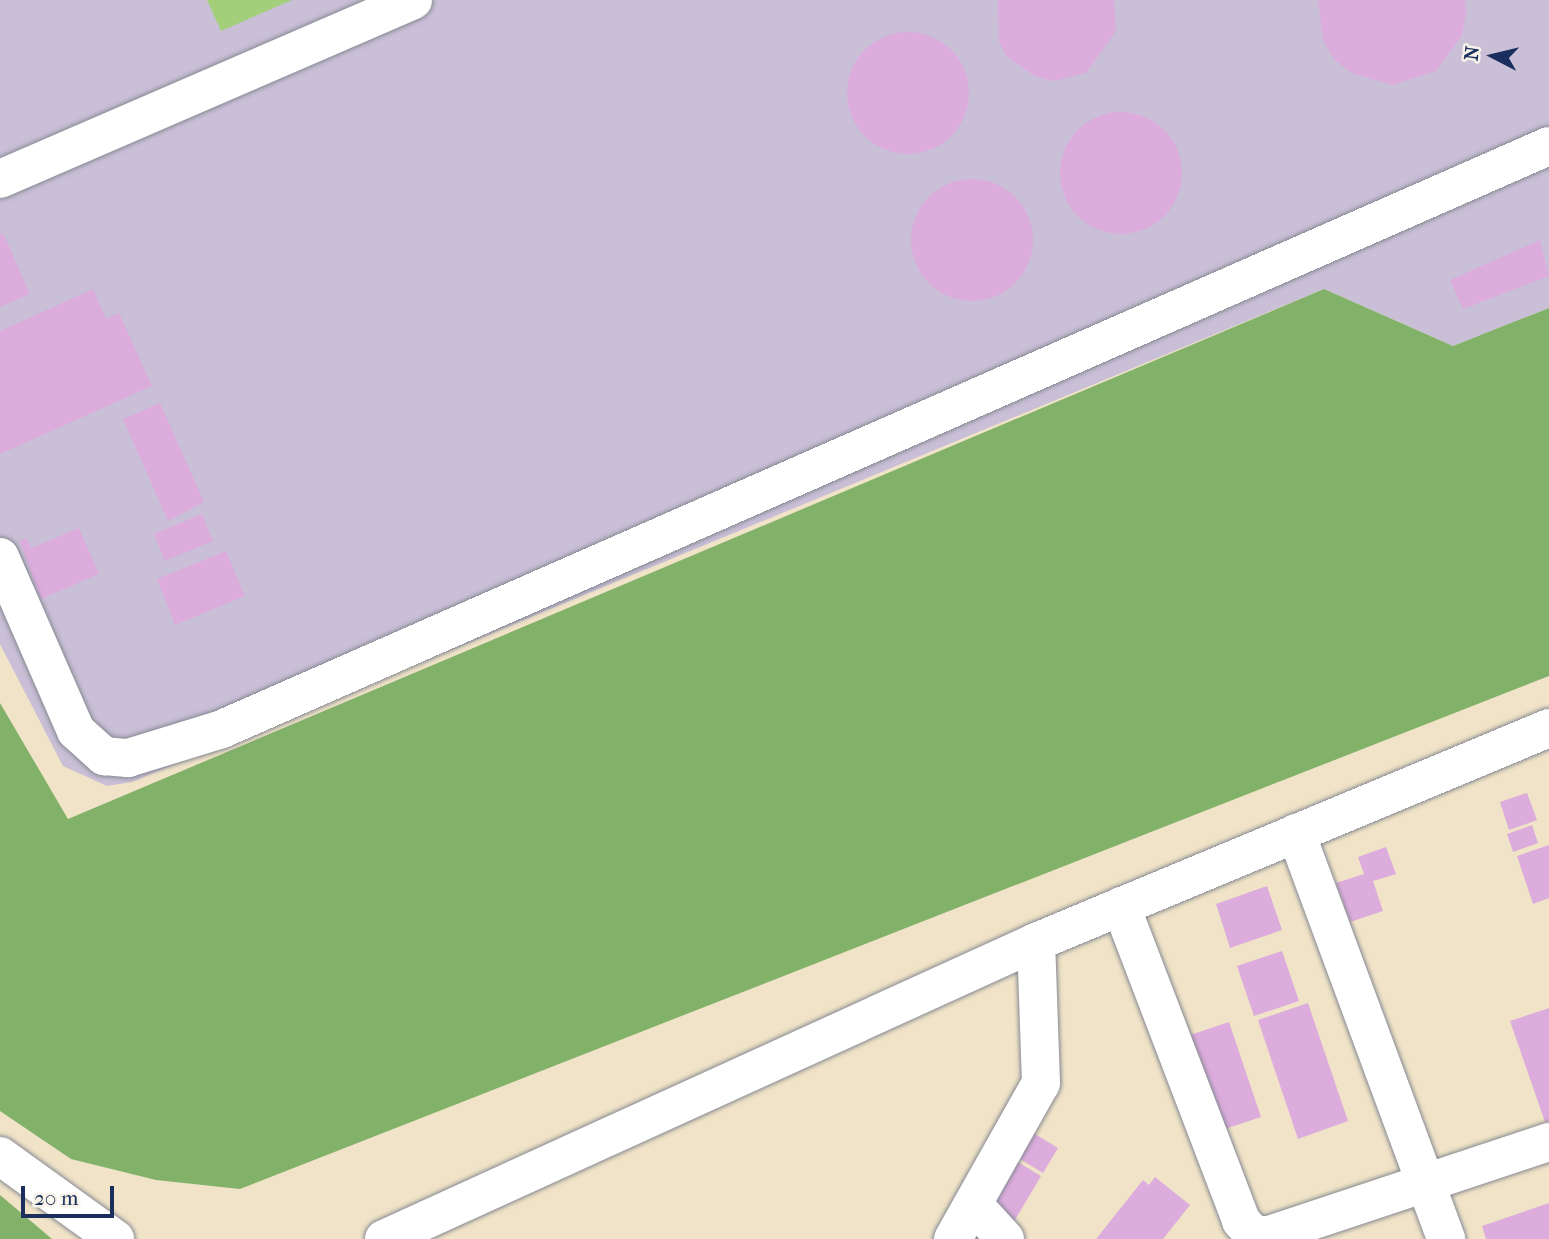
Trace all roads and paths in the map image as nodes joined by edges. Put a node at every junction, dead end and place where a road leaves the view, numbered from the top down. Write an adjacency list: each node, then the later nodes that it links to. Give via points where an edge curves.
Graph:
1 (413, 0): 3 (street)
2 (1549, 146): 4 (street, via 222,729 128,758 104,756 76,731)
3 (0, 179)
4 (0, 556)
5 (1549, 728): 6 (street)
6 (1296, 834): 7 (street); 11 (street)
7 (1121, 906): 8 (street); 11 (street, via 1241,1221 1252,1233 1266,1236)
8 (1036, 942): 12 (street, via 1041,1083); 13 (street)
9 (1549, 1142): 11 (street)
10 (0, 1156): 14 (street)
11 (1426, 1185): 17 (street)
12 (974, 1205): 15 (street); 16 (street)
13 (401, 1236)
14 (115, 1239)
15 (953, 1239)
16 (1005, 1239)
17 (1446, 1239)

